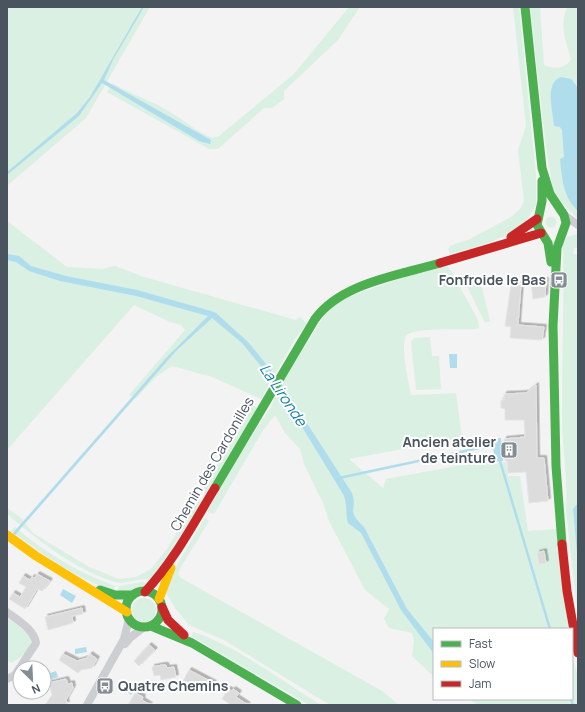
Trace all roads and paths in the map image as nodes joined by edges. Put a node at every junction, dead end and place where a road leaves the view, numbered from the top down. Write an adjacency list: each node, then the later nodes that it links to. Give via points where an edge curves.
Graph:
1 (525, 7): 2 (street)
2 (542, 168): 3 (street, via 550,194); 4 (street, via 542,201)
3 (563, 214): 4 (street, via 554,208 548,208); 5 (street); 7 (street, via 566,223)
4 (538, 217): 8 (street, via 538,228); 9 (street, via 513,236)
5 (578, 225)
6 (578, 229): 7 (street)
7 (562, 233): 8 (street, via 553,237); 10 (street, via 557,250)
8 (542, 234): 9 (street); 10 (street, via 550,250)
9 (478, 251): 12 (street, Chemin des Cardonilles, via 343,293 319,312)
10 (554, 300): 21 (street, via 556,468)
11 (10, 537): 13 (street); 14 (street)
12 (181, 545): 15 (street, Chemin des Cardonilles); 17 (street, Chemin des Cardonilles)
13 (7, 547)
14 (86, 585): 16 (street, via 115,595); 19 (street)
15 (145, 592): 16 (street); 17 (street, via 153,594)
16 (133, 595): 19 (street, via 127,605)
17 (160, 603): 20 (street, via 160,618); 23 (street, via 168,620)
18 (7, 612): 26 (street, via 32,632 36,643 16,675)
19 (128, 616): 20 (street, via 137,626); 25 (street, via 127,633)
20 (147, 626): 23 (street); 25 (street, via 131,636)
21 (573, 628)
22 (573, 630): 24 (street)
23 (192, 643): 28 (street)
24 (578, 653)
25 (113, 660): 27 (street)
26 (7, 679)
27 (87, 705)
28 (297, 705)

